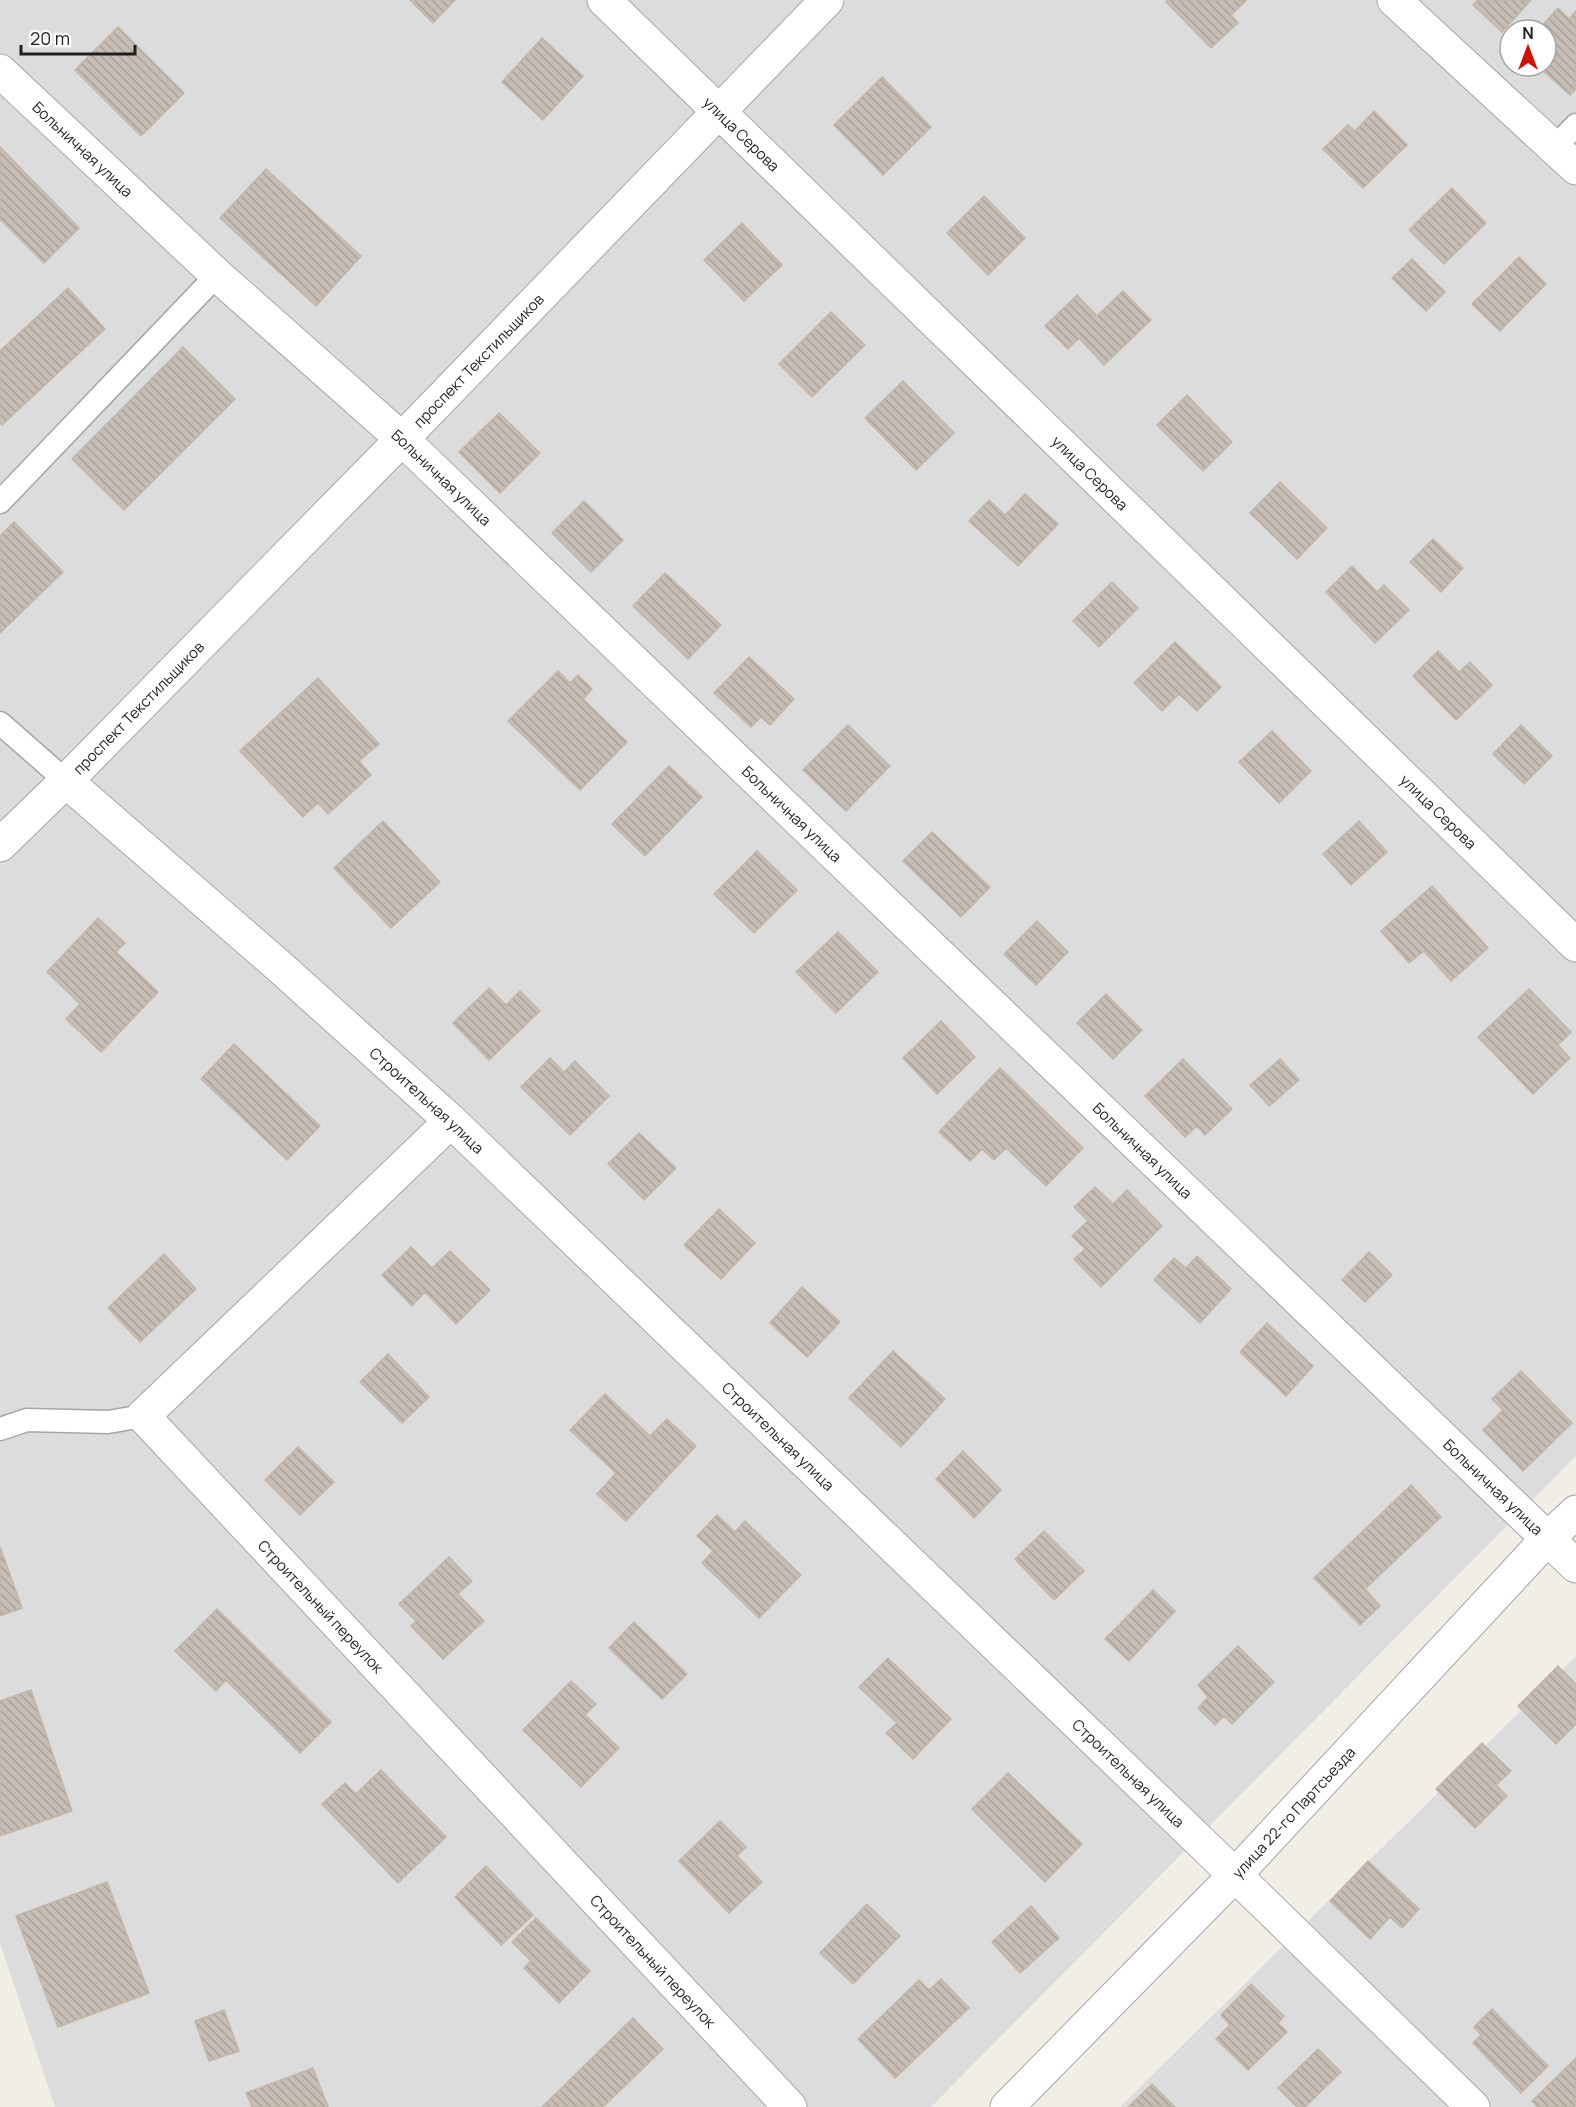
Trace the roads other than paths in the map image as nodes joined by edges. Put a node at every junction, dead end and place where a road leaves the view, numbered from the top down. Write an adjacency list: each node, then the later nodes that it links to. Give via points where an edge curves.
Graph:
1 (604, 0): 5 (street, улица Серова)
2 (827, 0): 5 (street, проспект Текстильщиков)
3 (1395, 0): 6 (street)
4 (0, 71): 7 (street, Больничная улица)
5 (720, 112): 8 (street, проспект Текстильщиков); 13 (street, улица Серова)
6 (1569, 147)
7 (217, 275): 8 (street, Больничная улица); 9 (lane)
8 (402, 439): 11 (street, проспект Текстильщиков); 18 (street, Больничная улица)
9 (0, 502)
10 (0, 723): 11 (lane)
11 (66, 781): 12 (street, проспект Текстильщиков); 14 (street, Строительная улица)
12 (0, 844)
13 (1576, 945)
14 (451, 1121): 15 (street); 20 (street, Строительная улица)
15 (142, 1416): 16 (lane, via 108,1422 27,1420); 21 (street, Строительный переулок)
16 (0, 1429)
17 (1576, 1512): 18 (street, улица 22-го Партсъезда)
18 (1548, 1538): 19 (street, Больничная улица); 20 (street, улица 22-го Партсъезда)
19 (1576, 1566)
20 (1235, 1875): 22 (street, улица 22-го Партсъезда); 23 (street, Строительная улица)
21 (790, 2107)
22 (1007, 2107)
23 (1473, 2107)

